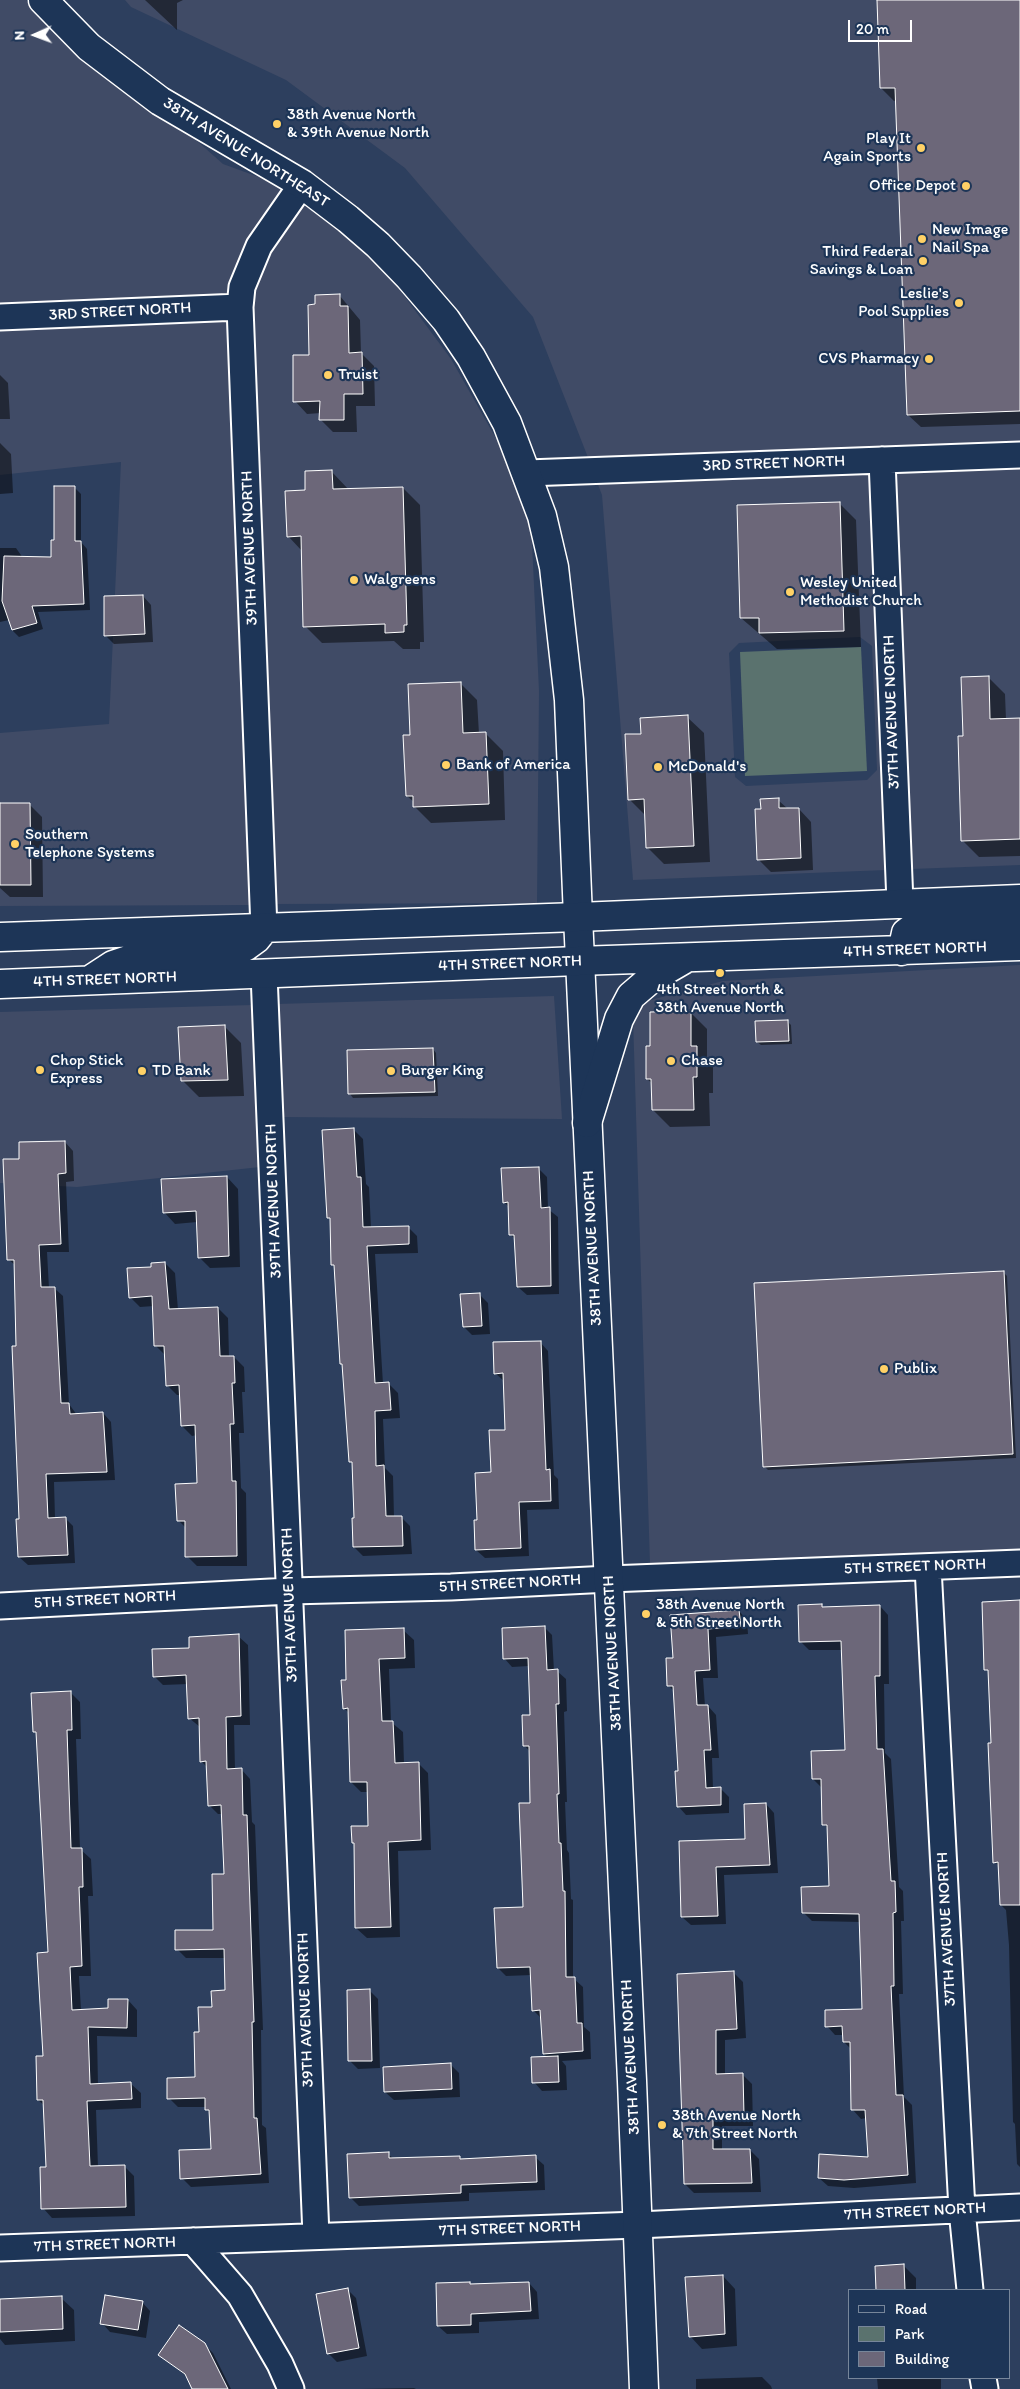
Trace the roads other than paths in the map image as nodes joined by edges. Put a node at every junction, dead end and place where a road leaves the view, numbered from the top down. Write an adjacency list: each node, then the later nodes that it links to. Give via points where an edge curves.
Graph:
1 (43, 0): 2 (main road, 38TH AVENUE NORTHEAST, via 89,47 160,101)
2 (302, 184): 3 (street, 39TH AVENUE NORTH, via 259,246 242,287); 7 (main road, 38TH AVENUE NORTHEAST, via 378,245 446,320 508,423)
3 (240, 307): 4 (street, 3RD STREET NORTH); 12 (street, 39TH AVENUE NORTH)
4 (0, 317)
5 (1020, 455): 6 (street, 3RD STREET NORTH)
6 (882, 460): 7 (street, 3RD STREET NORTH); 9 (street, 37TH AVENUE NORTH)
7 (527, 473): 10 (main road, 38TH AVENUE NORTHEAST, via 542,516 560,608 569,700)
8 (1020, 899): 9 (main road)
9 (900, 903): 10 (main road)
10 (578, 917): 12 (main road); 17 (main road, 38TH AVENUE NORTH)
11 (1020, 919): 15 (main road, via 918,924 906,933)
12 (264, 929): 13 (main road); 19 (main road, via 245,947 133,958 113,965)
13 (0, 937)
14 (1020, 946): 15 (main road, 4TH STREET NORTH)
15 (902, 950): 16 (main road, 4TH STREET NORTH)
16 (686, 958): 17 (main road, 4TH STREET NORTH); 21 (main road, via 652,978 631,996 619,1019)
17 (578, 961): 18 (main road, 4TH STREET NORTH); 21 (main road, 38TH AVENUE NORTH)
18 (264, 974): 19 (main road, 4TH STREET NORTH); 25 (street, 39TH AVENUE NORTH)
19 (89, 981): 20 (main road, 4TH STREET NORTH)
20 (0, 984)
21 (587, 1123): 24 (main road, 38TH AVENUE NORTH)
22 (1020, 1563): 23 (street, 5TH STREET NORTH)
23 (928, 1567): 24 (street, 5TH STREET NORTH); 28 (street, 37TH AVENUE NORTH)
24 (609, 1579): 25 (street, 5TH STREET NORTH); 29 (main road, 38TH AVENUE NORTH)
25 (290, 1591): 26 (street, 5TH STREET NORTH); 30 (street, 39TH AVENUE NORTH)
26 (0, 1606)
27 (1020, 2207): 28 (street, 7TH STREET NORTH)
28 (962, 2210): 29 (street, 7TH STREET NORTH); 33 (street, 37TH AVENUE NORTH)
29 (638, 2224): 30 (street, 7TH STREET NORTH); 35 (main road, 38TH AVENUE NORTH)
30 (316, 2236): 31 (street, 7TH STREET NORTH)
31 (193, 2241): 32 (street, 7TH STREET NORTH); 34 (street, via 240,2295)
32 (0, 2248)
33 (970, 2289)
34 (291, 2389)
35 (644, 2389)

